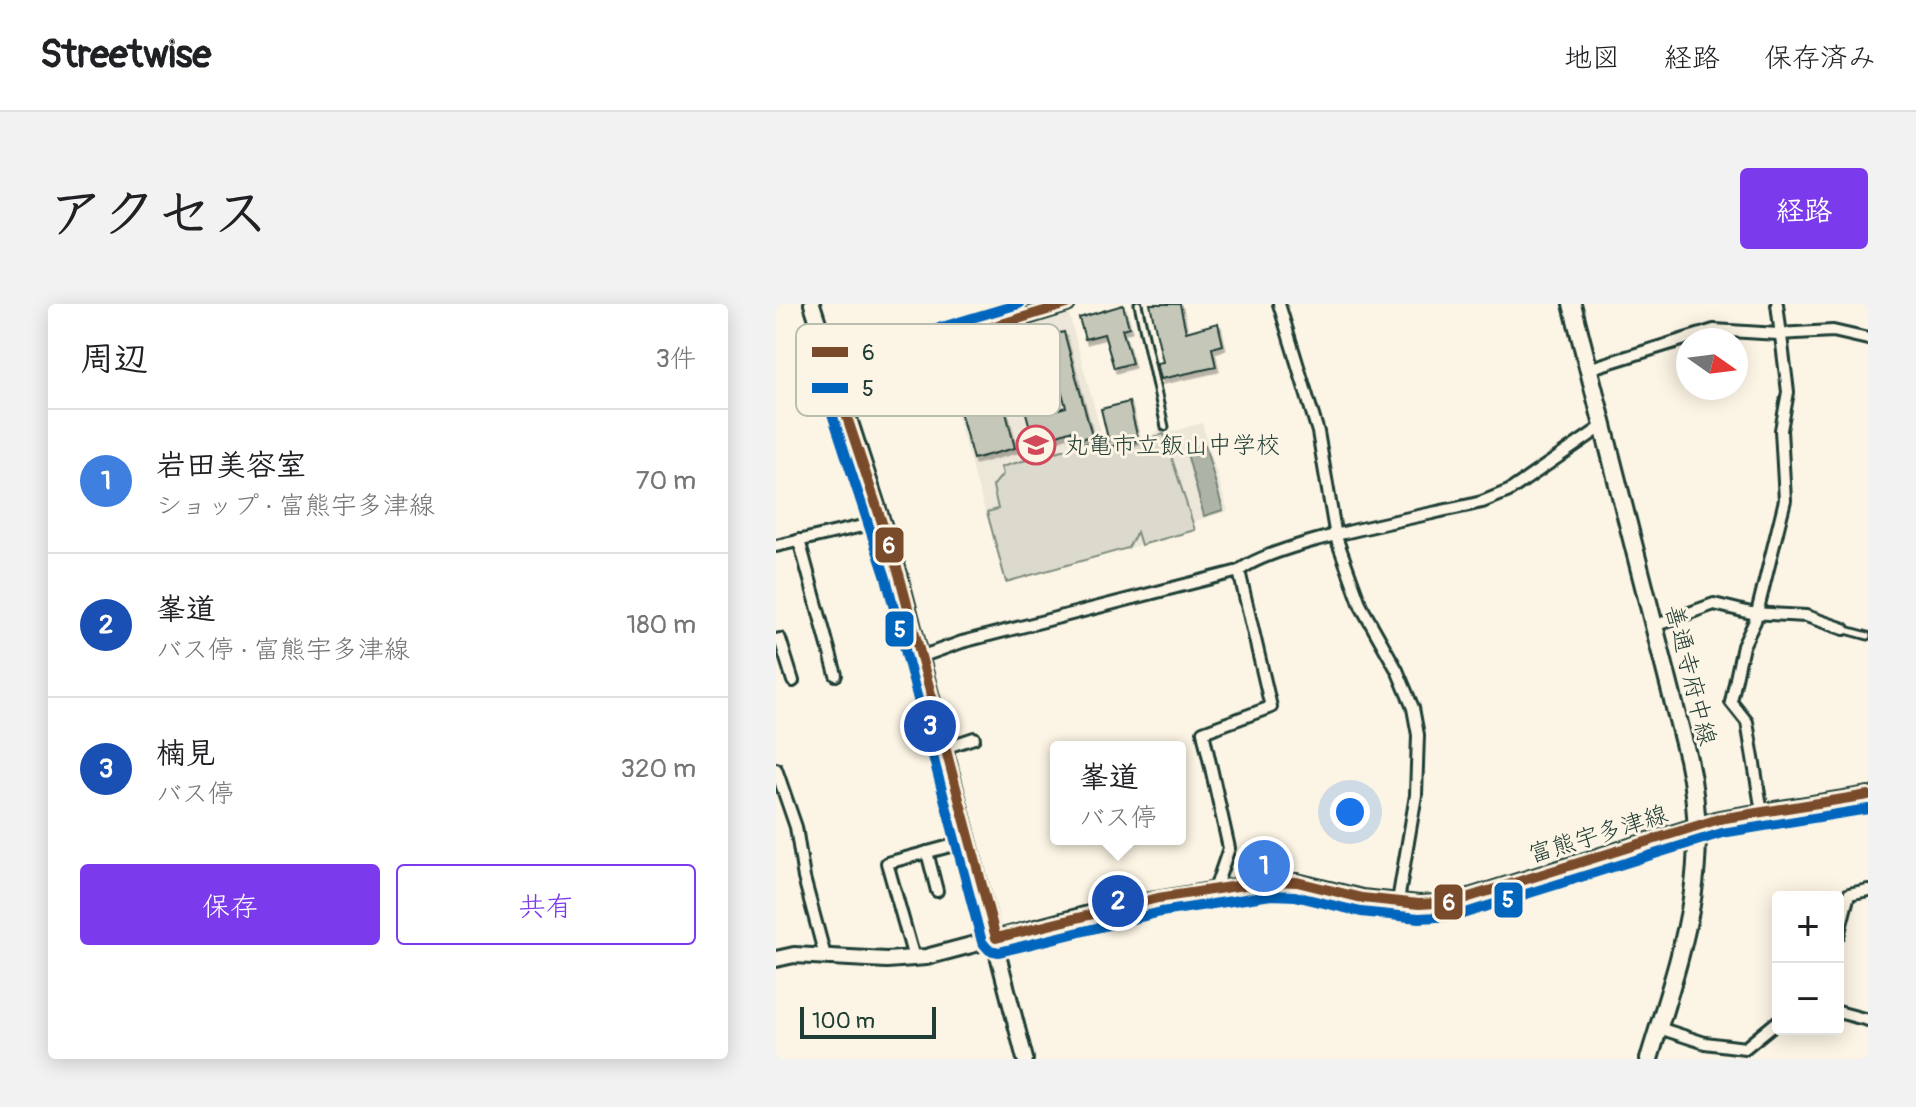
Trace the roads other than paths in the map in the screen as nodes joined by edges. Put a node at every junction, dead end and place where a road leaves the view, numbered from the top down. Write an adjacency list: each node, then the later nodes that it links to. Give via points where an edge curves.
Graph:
1 (812, 304): 7 (main road)
2 (1067, 304): 8 (main road)
3 (1138, 304): 14 (lane)
4 (1279, 304): 16 (street, via 1318,432)
5 (1572, 304): 11 (main road, 善通寺府中線)
6 (1777, 304): 9 (street)
7 (818, 324)
8 (1002, 324)
9 (1778, 334): 10 (street, via 1833,331); 11 (street, via 1714,330); 20 (street, via 1788,392 1781,430 1785,500)
10 (1868, 339)
11 (1588, 369): 13 (main road, 善通寺府中線)
12 (847, 416): 15 (main road)
13 (1603, 426): 16 (street, via 1509,491); 21 (main road, 善通寺府中線)
14 (1165, 427)
15 (884, 521): 17 (street); 25 (main road)
16 (1336, 537): 19 (street, via 1249,562); 39 (street, via 1361,606 1407,696 1418,735 1416,795)
17 (799, 540): 18 (street); 26 (street)
18 (776, 546)
19 (1239, 571): 25 (street); 36 (street, via 1271,707 1203,732 1229,848)
20 (1756, 613): 21 (street, via 1714,604); 22 (street, via 1806,616); 32 (street, via 1731,702 1747,722)
21 (1654, 626): 33 (main road, 善通寺府中線, via 1692,779)
22 (1844, 629): 23 (lane)
23 (1868, 636)
24 (776, 640): 27 (street, via 780,639)
25 (920, 657): 29 (main road)
26 (836, 675)
27 (793, 681)
28 (974, 738): 29 (street)
29 (944, 748): 34 (main road)
30 (776, 769): 42 (street, via 796,827 806,890)
31 (1868, 795): 32 (main road, 富熊宇多津線)
32 (1762, 812): 33 (main road, 富熊宇多津線)
33 (1698, 825): 39 (main road, 富熊宇多津線, via 1453,902); 48 (main road, 善通寺府中線, via 1695,895)
34 (969, 841): 35 (street); 41 (main road)
35 (927, 852): 38 (street); 43 (street, via 887,863)
36 (1215, 889): 39 (main road, 富熊宇多津線, via 1284,881); 41 (main road, 富熊宇多津線, via 1119,906)
37 (1868, 890): 40 (street, via 1849,894)
38 (937, 891)
39 (1398, 901)
40 (1844, 913)
41 (996, 938): 43 (main road, 富熊宇多津線); 49 (main road)
42 (825, 956): 43 (main road, 富熊宇多津線); 44 (main road, 富熊宇多津線)
43 (914, 958)
44 (776, 959)
45 (1844, 1014): 46 (street)
46 (1868, 1020)
47 (1772, 1026): 48 (street, via 1745,1048 1705,1043)
48 (1659, 1028): 50 (main road, 善通寺府中線)
49 (1025, 1059)
50 (1649, 1059)

